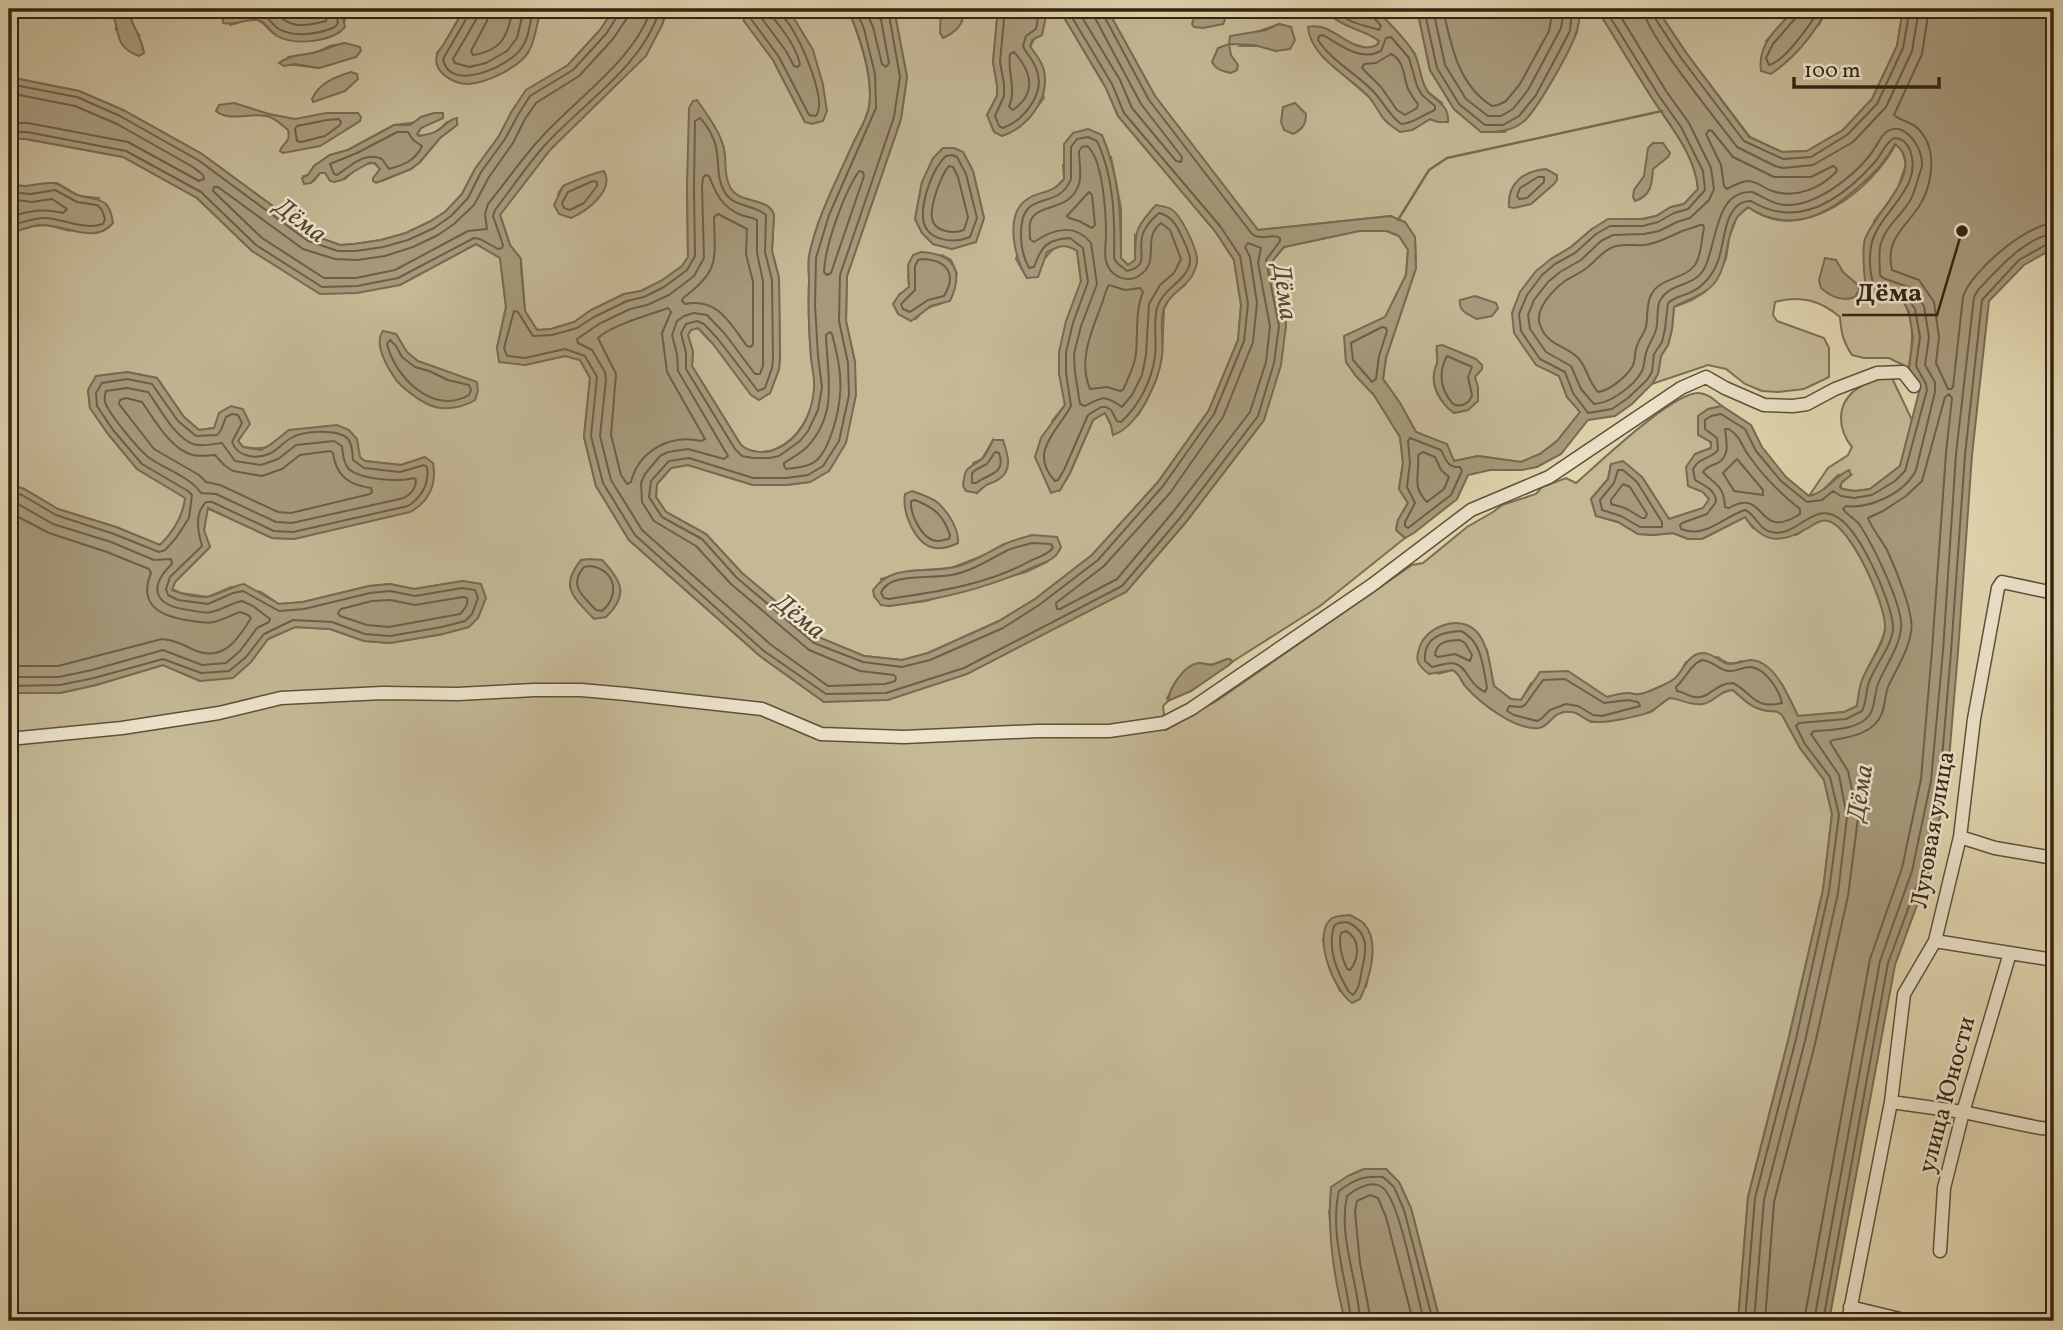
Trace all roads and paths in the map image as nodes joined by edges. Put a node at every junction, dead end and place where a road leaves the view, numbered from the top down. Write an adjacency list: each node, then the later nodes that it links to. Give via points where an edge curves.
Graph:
1 (1913, 386): 3 (street, via 1903,372 1877,373 1793,406 1764,405 1706,377 1681,388 1549,477 1471,510 1361,593 1164,723 1109,731 904,737 821,734 762,709 581,690 534,690 281,698 122,728)
2 (2054, 593): 4 (street, Луговая улица, via 2002,582 1998,588)
3 (9, 739)
4 (1959, 837): 5 (street); 6 (street, Луговая улица)
5 (2054, 858)
6 (1935, 941): 7 (street); 9 (street, Луговая улица, via 1904,994)
7 (2010, 953): 8 (street); 10 (street, улица Юности)
8 (2054, 960)
9 (1891, 1102): 10 (street); 13 (street, Луговая улица)
10 (1963, 1112): 11 (street); 12 (street, улица Юности, via 1944,1188)
11 (2054, 1129)
12 (1940, 1251)
13 (1850, 1307): 14 (street, Луговая улица); 15 (street)
14 (1848, 1321)
15 (1908, 1321)

